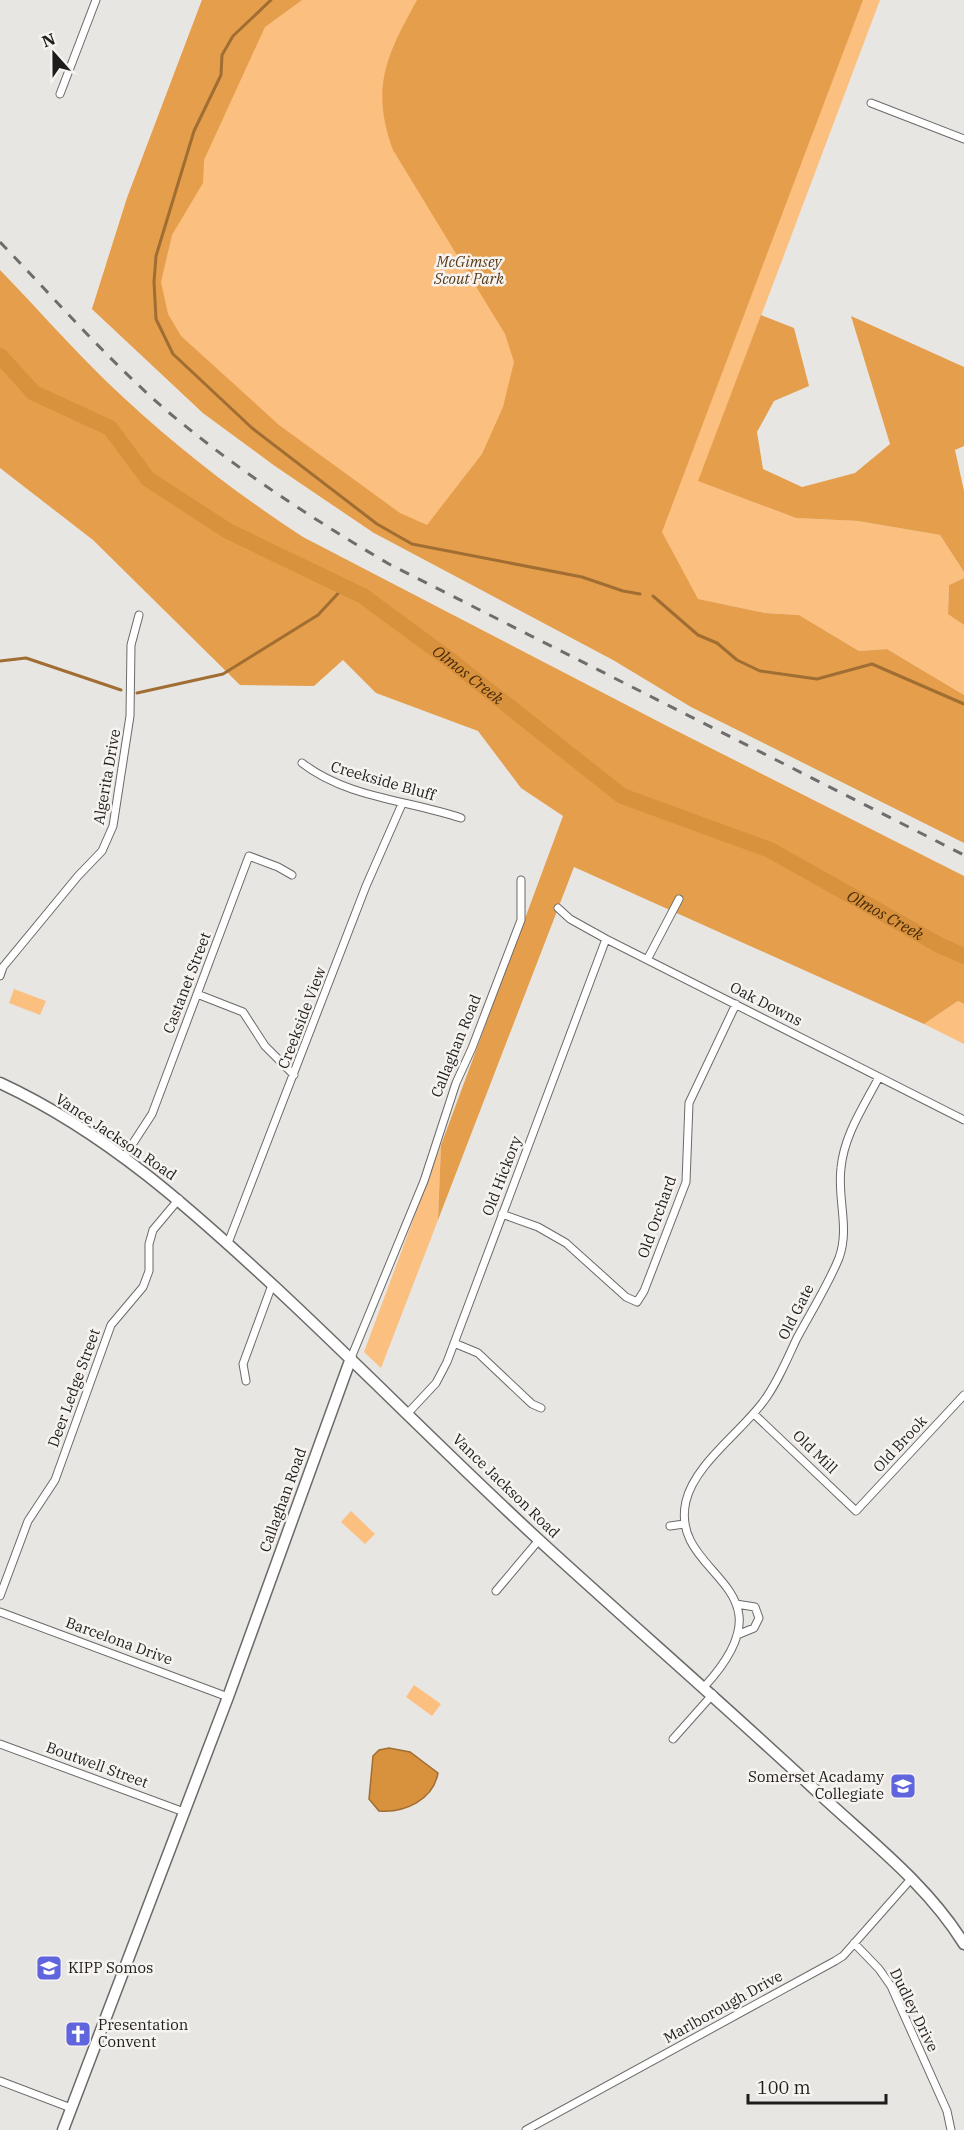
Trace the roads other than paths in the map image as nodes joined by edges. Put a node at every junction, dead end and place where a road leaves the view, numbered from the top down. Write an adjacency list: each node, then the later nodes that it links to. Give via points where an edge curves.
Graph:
1 (96, 0): 2 (street)
2 (60, 94)
3 (872, 103): 4 (street)
4 (964, 140)
5 (139, 615): 15 (street, Algerita Drive, via 131,645 128,733 109,840)
6 (302, 763): 7 (street, Creekside Bluff, via 322,778)
7 (402, 804): 8 (street, Creekside Bluff); 18 (street, Creekside View, via 366,886)
8 (460, 818)
9 (292, 875): 16 (street, Castanet Street, via 249,856)
10 (521, 880): 28 (street, Callaghan Road, via 521,920 456,1083 424,1181)
11 (679, 899): 14 (street)
12 (558, 908): 13 (street, Oak Downs)
13 (606, 939): 14 (street, Oak Downs); 24 (street, Old Hickory)
14 (648, 958): 17 (street, Oak Downs)
15 (0, 976)
16 (196, 994): 18 (street, via 243,1012 265,1046); 22 (street, Castanet Street, via 152,1114)
17 (736, 1004): 19 (street, Oak Downs); 24 (street, Old Orchard, via 689,1103 686,1182 637,1302 626,1298 552,1234)
18 (294, 1075): 25 (street, Creekside View)
19 (879, 1077): 21 (street, Oak Downs); 33 (street, Old Gate, via 843,1155 840,1180 844,1227 839,1258 766,1400)
20 (0, 1083): 22 (main road, Vance Jackson Road)
21 (964, 1120)
22 (124, 1157): 23 (main road, Vance Jackson Road)
23 (179, 1199): 25 (main road, Vance Jackson Road); 39 (street, Deer Ledge Street, via 153,1230 148,1244 147,1278 111,1325 55,1480 28,1521)
24 (502, 1214): 27 (street, Old Hickory)
25 (228, 1243): 26 (main road, Vance Jackson Road)
26 (272, 1285): 28 (main road, Vance Jackson Road); 29 (street, via 243,1364)
27 (454, 1342): 31 (street, via 478,1353); 32 (street, Old Hickory, via 436,1383)
28 (351, 1358): 32 (main road, Vance Jackson Road); 44 (main road, Callaghan Road)
29 (246, 1381)
30 (964, 1395): 34 (street, Old Brook)
31 (541, 1408)
32 (408, 1413): 37 (main road, Vance Jackson Road)
33 (754, 1414): 34 (street, Old Mill); 35 (street, Old Gate, via 696,1479 686,1502)
34 (856, 1511)
35 (684, 1524): 36 (street); 40 (street, via 693,1546 729,1588)
36 (670, 1526)
37 (539, 1540): 38 (street); 43 (main road, Vance Jackson Road)
38 (496, 1591)
39 (0, 1596)
40 (735, 1604): 42 (street); 42 (street, via 755,1607 759,1618 754,1628)
41 (0, 1612): 44 (street, Barcelona Drive)
42 (737, 1635): 43 (street, via 730,1657)
43 (709, 1690): 45 (street); 48 (main road, Vance Jackson Road)
44 (228, 1697): 47 (main road, Callaghan Road)
45 (673, 1739)
46 (0, 1743): 47 (street, Boutwell Street)
47 (184, 1812): 52 (main road, Callaghan Road)
48 (911, 1880): 49 (street, Marlborough Drive); 50 (main road, Vance Jackson Road, via 936,1904)
49 (854, 1943): 54 (street, Marlborough Drive, via 835,1961); 55 (street, Dudley Drive, via 891,1986 947,2111)
50 (964, 1944)
51 (0, 2081): 52 (street)
52 (71, 2108): 53 (main road, Callaghan Road)
53 (63, 2130)
54 (526, 2130)
55 (951, 2130)

